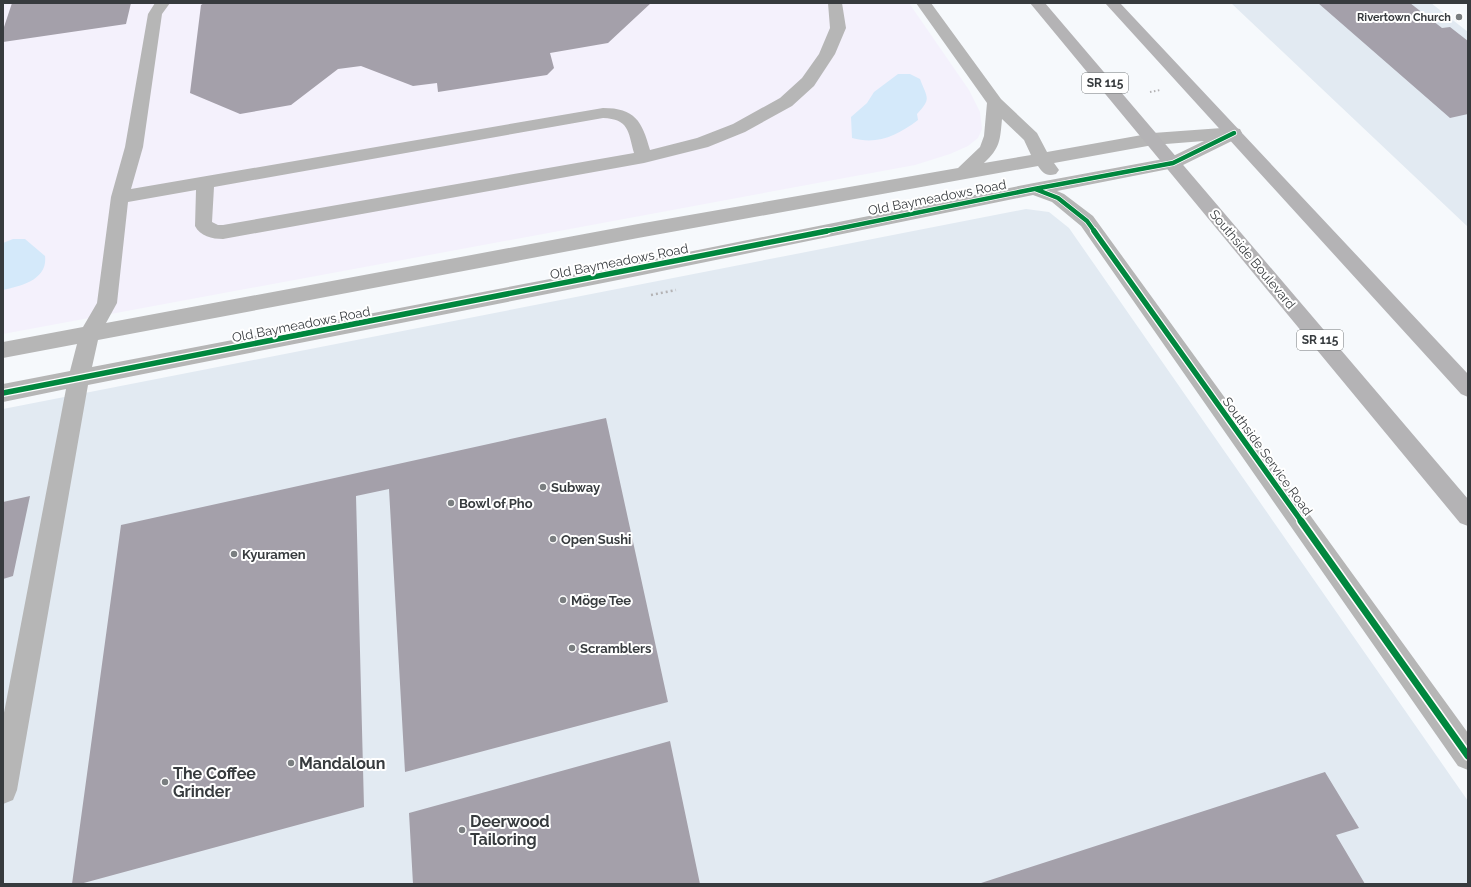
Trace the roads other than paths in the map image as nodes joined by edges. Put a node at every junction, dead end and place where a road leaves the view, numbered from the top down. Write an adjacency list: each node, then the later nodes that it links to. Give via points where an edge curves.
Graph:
1 (163, 3): 16 (street, via 155,14 134,147)
2 (835, 3): 9 (street, via 838,28 827,54 808,82 786,102 739,128 702,143)
3 (923, 3): 6 (street)
4 (1037, 3): 8 (highway, Southside Boulevard / SR 115)
5 (1112, 3): 7 (highway)
6 (995, 103): 10 (street, via 1031,137); 12 (street, via 988,149)
7 (1234, 133): 8 (street, Old Baymeadows Road); 11 (street, Old Baymeadows Road); 20 (highway)
8 (1153, 139): 10 (street, Old Baymeadows Road); 11 (highway, Southside Boulevard / SR 115)
9 (644, 157): 13 (street, via 632,122 621,114 603,113); 13 (street, via 223,232 215,232 204,226)
10 (1042, 159): 12 (street, Old Baymeadows Road); 14 (street)
11 (1173, 163): 14 (street, Old Baymeadows Road); 22 (highway, Southside Boulevard / SR 115)
12 (963, 173): 17 (street, Old Baymeadows Road, via 638,231)
13 (206, 181): 16 (street)
14 (1060, 184): 15 (street, Old Baymeadows Road)
15 (1034, 189): 19 (street, Old Baymeadows Road); 23 (street, Southside Service Road, via 1058,198 1087,221)
16 (120, 197): 17 (street, via 107,303)
17 (89, 335): 18 (street, Old Baymeadows Road); 19 (street)
18 (3, 350)
19 (79, 378): 21 (street, Old Baymeadows Road); 24 (street)
20 (1468, 388)
21 (3, 393)
22 (1468, 516)
23 (1468, 756)
24 (3, 790)

